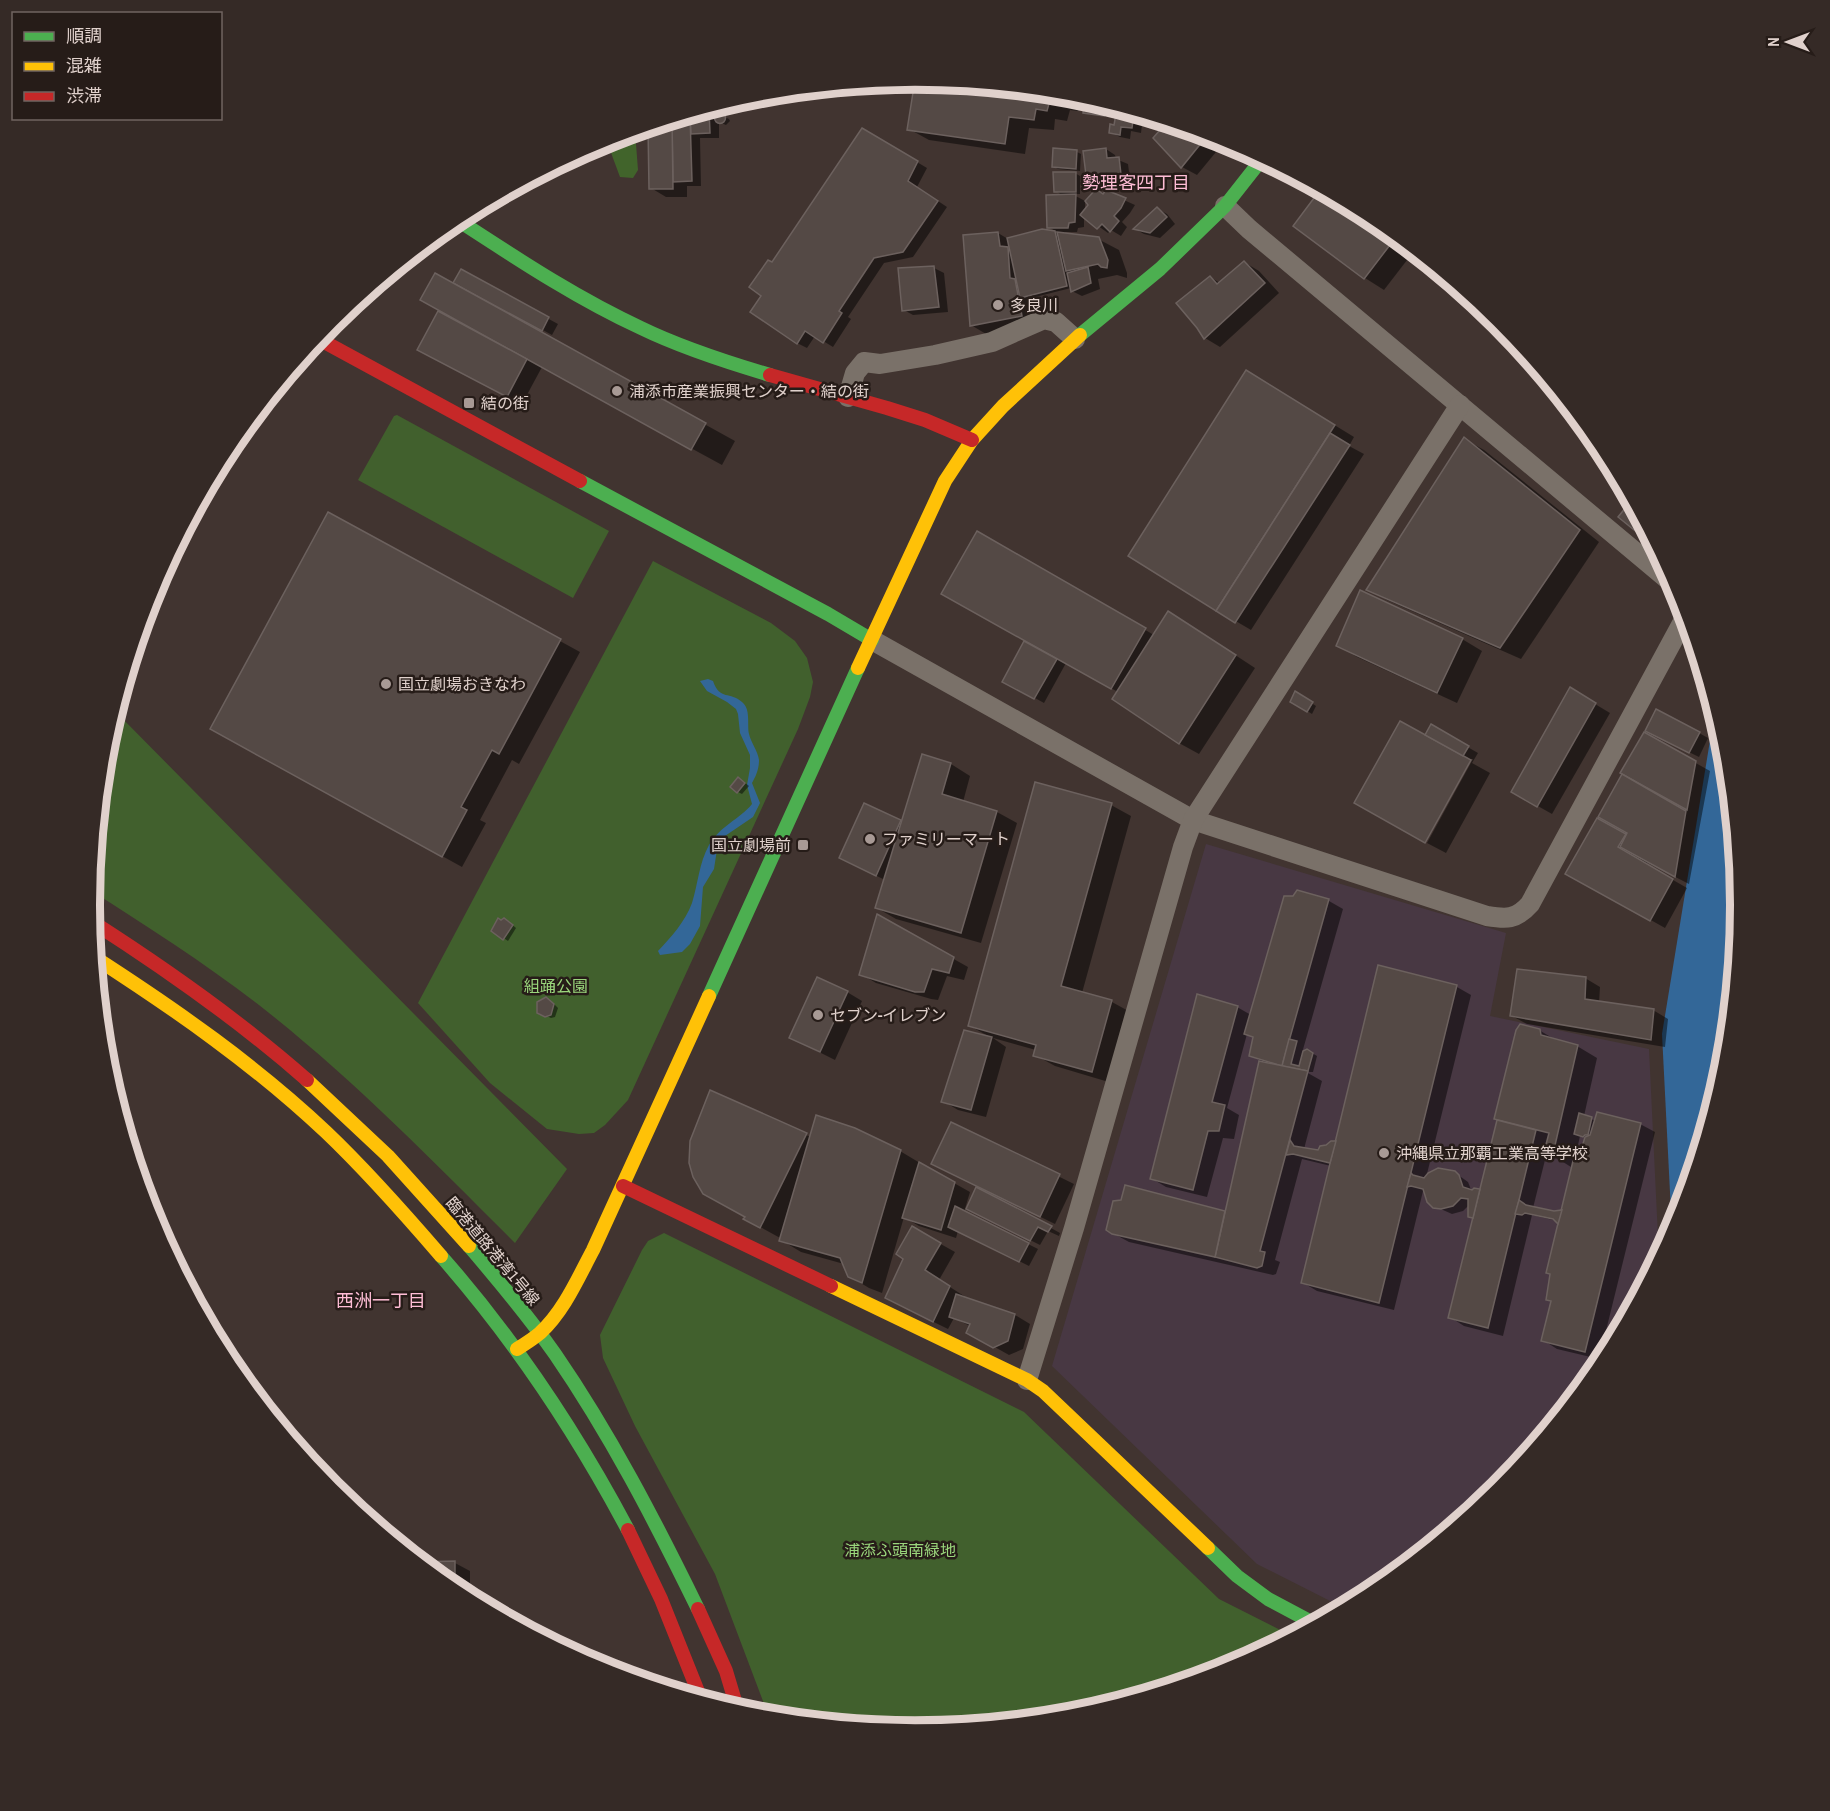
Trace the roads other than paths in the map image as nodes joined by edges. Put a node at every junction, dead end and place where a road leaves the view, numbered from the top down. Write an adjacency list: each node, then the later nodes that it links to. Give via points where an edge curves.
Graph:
1 (1257, 165): 2 (street)
2 (1225, 206): 4 (street, via 1160,269); 7 (street)
3 (465, 225): 6 (street, via 634,325 672,342)
4 (1075, 339): 6 (street, via 1056,322 1044,319 992,342 880,364 864,362 855,373); 8 (street)
5 (325, 343): 11 (street)
6 (848, 397): 8 (street, via 921,419)
7 (1460, 405): 9 (street); 12 (street)
8 (972, 440): 11 (street, via 945,481)
9 (1658, 571)
10 (1681, 626): 12 (street, via 1522,913 1506,919 1486,916)
11 (872, 639): 12 (street); 15 (street)
12 (1193, 820): 18 (street)
13 (100, 927): 16 (street, 臨港道路港湾1号線, via 215,1006 319,1090 419,1189)
14 (101, 962): 17 (street, via 240,1059 314,1121 444,1258)
15 (623, 1186): 16 (street, via 573,1289); 18 (street)
16 (540, 1333): 17 (street); 21 (street, 臨港道路港湾1号線, via 596,1418 664,1540 724,1666)
17 (517, 1349): 20 (street, via 600,1479 628,1532 655,1585)
18 (1027, 1380): 19 (street, via 1237,1576 1268,1599)
19 (1308, 1620)
20 (696, 1691)
21 (735, 1700)

